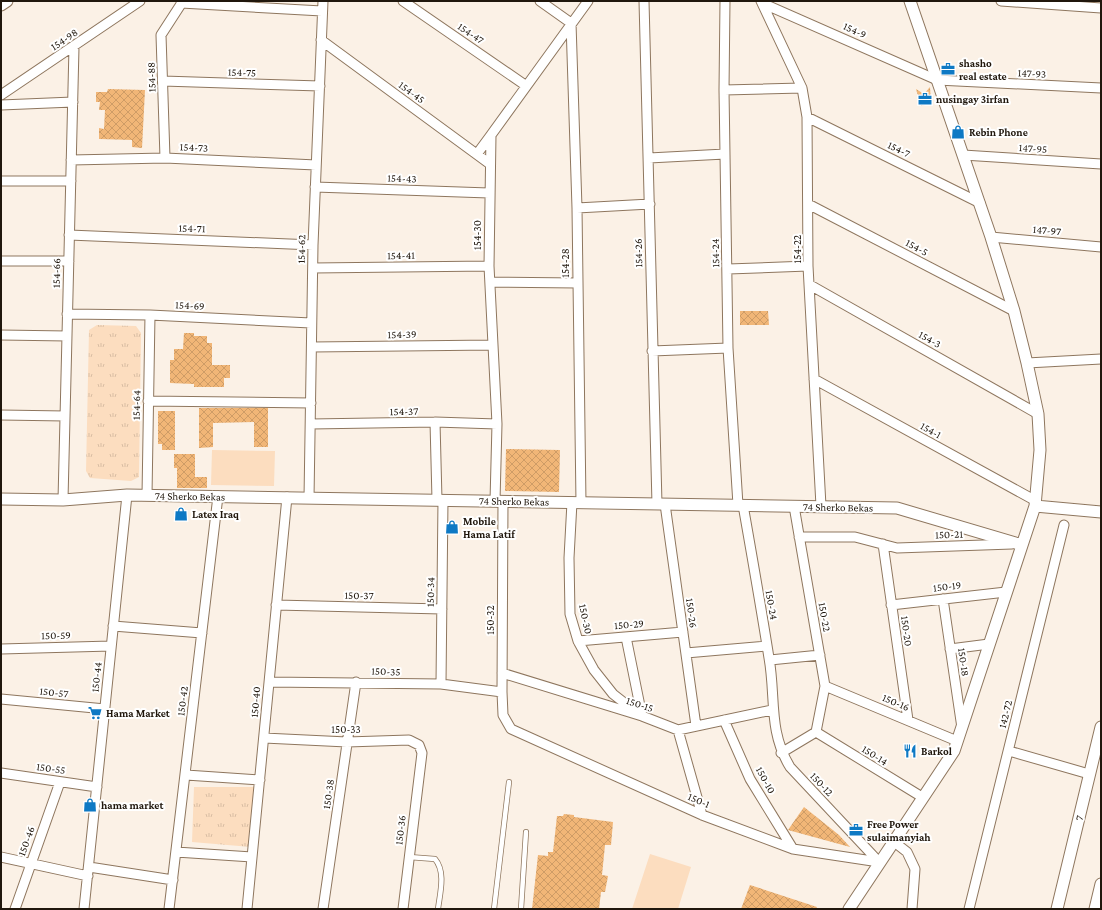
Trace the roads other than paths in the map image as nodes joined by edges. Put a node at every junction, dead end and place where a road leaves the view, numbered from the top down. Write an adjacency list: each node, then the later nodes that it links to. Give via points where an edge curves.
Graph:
1 (7, 1): 13 (street)
2 (140, 1): 18 (street, 154-98)
3 (323, 1): 15 (street, 154-62)
4 (403, 1): 21 (street, 154-47)
5 (540, 1): 16 (street)
6 (588, 1): 16 (street)
7 (644, 1): 35 (street, 154-26)
8 (725, 1): 25 (street, 154-24)
9 (910, 1): 19 (street)
10 (1002, 1): 14 (street)
11 (182, 2): 15 (street); 20 (street, 154-88, via 161,35)
12 (764, 2): 19 (street, 154-9); 23 (street, 154-22)
13 (1, 5)
14 (1101, 8)
15 (322, 11): 17 (street, 154-62)
16 (571, 23): 21 (street); 47 (street, 154-28)
17 (321, 40): 22 (street, 154-62); 31 (street, 154-45)
18 (74, 47): 26 (street, 154-98); 27 (street, 154-66)
19 (937, 80): 24 (street, 147-93); 33 (street)
20 (163, 81): 22 (street, 154-75); 34 (street, 154-88)
21 (526, 85): 30 (street)
22 (320, 86): 39 (street, 154-62)
23 (802, 88): 25 (street); 29 (street, 154-22)
24 (1101, 88)
25 (724, 90): 32 (street, 154-24)
26 (1, 95)
27 (73, 102): 28 (street); 36 (street, 154-66)
28 (1, 105)
29 (807, 117): 44 (street, 154-7); 46 (street, 154-22)
30 (490, 135): 31 (street); 37 (street, 154-30)
31 (477, 154): 37 (street, 154-45)
32 (725, 154): 35 (street); 57 (street, 154-24)
33 (963, 155): 38 (street, 147-95); 44 (street)
34 (165, 158): 36 (street, 154-73); 39 (street, 154-73)
35 (649, 158): 45 (street, 154-26)
36 (71, 160): 41 (street, 154-66)
37 (490, 164): 43 (street, 154-30)
38 (1101, 164)
39 (316, 165): 42 (street, 154-62)
40 (1, 181): 41 (street)
41 (71, 181): 48 (street, 154-66)
42 (315, 187): 43 (street, 154-43); 50 (street, 154-62)
43 (489, 192): 54 (street, 154-30)
44 (980, 203): 49 (street)
45 (650, 204): 47 (street); 70 (street, 154-26)
46 (808, 204): 55 (street, 154-22); 61 (street, 154-5)
47 (577, 208): 59 (street, 154-28)
48 (69, 235): 50 (street, 154-71); 53 (street, 154-66)
49 (991, 236): 51 (street, 147-97); 61 (street)
50 (313, 245): 56 (street, 154-62)
51 (1101, 247)
52 (1, 261): 53 (street)
53 (69, 262): 62 (street, 154-66)
54 (489, 266): 56 (street, 154-41); 58 (street, 154-30)
55 (808, 266): 57 (street); 60 (street, 154-22)
56 (313, 268): 64 (street, 154-62)
57 (728, 269): 69 (street, 154-24)
58 (490, 282): 59 (street); 67 (street, 154-30)
59 (577, 283): 91 (street, 154-28)
60 (810, 286): 73 (street, 154-22); 76 (street, 154-3)
61 (1014, 311): 72 (street)
62 (67, 314): 63 (street, 154-69); 66 (street, 154-66)
63 (150, 315): 64 (street, 154-69); 74 (street, 154-64)
64 (311, 323): 68 (street, 154-62)
65 (1, 335): 66 (street)
66 (67, 336): 78 (street, 154-66)
67 (493, 345): 68 (street, 154-39); 81 (street, 154-30)
68 (312, 347): 75 (street, 154-62)
69 (728, 348): 70 (street); 94 (street, 154-24)
70 (652, 351): 92 (street, 154-26)
71 (1101, 359): 72 (street)
72 (1027, 363): 76 (street)
73 (814, 380): 93 (street, 154-1); 96 (street, 154-22)
74 (148, 401): 75 (street); 83 (street, 154-64)
75 (311, 403): 80 (street, 154-62)
76 (1038, 414): 93 (street, via 1040,450)
77 (1, 415): 78 (street)
78 (65, 416): 88 (street, 154-66)
79 (435, 422): 80 (street, 154-37); 81 (street, 154-37); 89 (street, 150-34)
80 (311, 424): 86 (street, 154-62)
81 (497, 424): 90 (street, 154-30)
82 (127, 495): 83 (street, 74 Sherko Bekas); 88 (street, 74 Sherko Bekas); 107 (street, 150-44)
83 (147, 495): 84 (street, 74 Sherko Bekas)
84 (218, 496): 85 (street, 74 Sherko Bekas); 109 (street, 150-42)
85 (287, 498): 86 (street, 74 Sherko Bekas); 104 (street, 150-40)
86 (309, 498): 89 (street, 74 Sherko Bekas)
87 (1, 499): 88 (street, 74 Sherko Bekas)
88 (63, 500)
89 (440, 500): 90 (street, 74 Sherko Bekas); 106 (street, 150-34)
90 (499, 501): 91 (street, 74 Sherko Bekas); 120 (street, 150-32)
91 (576, 502): 92 (street, 74 Sherko Bekas); 111 (street, 150-30, via 569,558 570,614)
92 (661, 504): 94 (street, 74 Sherko Bekas); 108 (street, 150-26)
93 (1036, 504): 97 (street); 101 (street)
94 (740, 505): 95 (street, 74 Sherko Bekas); 114 (street, 150-24)
95 (794, 506): 96 (street, 74 Sherko Bekas); 99 (street, 150-22)
96 (820, 506): 101 (street, 74 Sherko Bekas, via 897,508)
97 (1101, 512)
98 (1064, 525): 141 (street, 142-72)
99 (799, 536): 100 (street, 150-21, via 855,537); 118 (street, 150-22)
100 (883, 544): 101 (street, 150-21, via 897,548); 105 (street, 150-20)
101 (1018, 544): 102 (street)
102 (1006, 592): 103 (street, 150-19); 112 (street)
103 (943, 599): 105 (street, 150-19); 116 (street, 150-18)
104 (276, 605): 106 (street, 150-37); 121 (street, 150-40)
105 (891, 605): 131 (street, 150-20)
106 (442, 609): 123 (street, 150-34)
107 (113, 626): 109 (street); 113 (street, 150-44)
108 (683, 632): 110 (street, 150-29); 117 (street, 150-26)
109 (202, 633): 146 (street, 150-42)
110 (626, 636): 111 (street, 150-29); 129 (street)
111 (578, 641): 129 (street, 150-30, via 594,670 613,694)
112 (990, 644): 116 (street); 134 (street)
113 (111, 646): 115 (street, 150-59); 127 (street, 150-44)
114 (767, 646): 117 (street); 119 (street, 150-24)
115 (1, 649)
116 (950, 649): 134 (street, 150-18)
117 (686, 653): 132 (street, 150-26)
118 (820, 655): 119 (street); 124 (street, 150-22)
119 (770, 660): 128 (street, 150-24)
120 (502, 674): 125 (street, 150-32); 129 (street, 150-15)
121 (269, 682): 122 (street, 150-35); 138 (street, 150-40)
122 (356, 682): 123 (street, 150-35); 140 (street, 150-38)
123 (441, 684): 125 (street, 150-35)
124 (825, 686): 131 (street, 150-16); 137 (street, 150-22)
125 (502, 692): 136 (street, 150-32, via 504,721)
126 (1, 699): 127 (street, 150-57)
127 (105, 709): 150 (street, 150-44)
128 (772, 710): 130 (street); 143 (street, 150-12)
129 (642, 716): 135 (street, 150-15)
130 (724, 720): 132 (street); 155 (street, 150-10, via 750,779)
131 (908, 720): 139 (street, 150-16)
132 (696, 726): 135 (street)
133 (1101, 727): 145 (street, 7)
134 (962, 728): 139 (street)
135 (678, 730): 152 (street)
136 (518, 732): 152 (street, 150-1)
137 (816, 732): 143 (street); 151 (street, 150-14)
138 (264, 738): 140 (street, 150-33); 147 (street, 150-40)
139 (957, 741): 151 (street, via 954,751)
140 (347, 742): 142 (street, 150-33, via 409,740 419,745); 169 (street, 150-38)
141 (1009, 751): 145 (street); 176 (street, 142-72)
142 (422, 753): 159 (street, 150-36)
143 (781, 753): 160 (street, 150-12, via 790,767)
144 (1, 773): 148 (street, 150-55)
145 (1089, 774): 177 (street, 7)
146 (186, 775): 147 (street); 156 (street, 150-42)
147 (260, 780): 158 (street, 150-40)
148 (60, 782): 150 (street, 150-55); 161 (street, 150-46)
149 (509, 782): 172 (lane)
150 (97, 787): 162 (street, 150-44)
151 (922, 797): 154 (street)
152 (702, 815): 155 (street, 150-1)
153 (526, 832): 173 (lane)
154 (893, 841): 160 (street); 175 (street, via 907,852 915,868)
155 (793, 849): 160 (street, 150-1)
156 (176, 852): 158 (street); 163 (street, 150-42)
157 (1, 857): 161 (street)
158 (252, 857): 168 (street, 150-40)
159 (409, 857): 170 (street, 150-36); 171 (lane, via 436,859 439,864 442,871)
160 (879, 862): 174 (street)
161 (30, 864): 162 (street); 165 (street, 150-46)
162 (89, 871): 163 (street); 166 (street, 150-44)
163 (173, 880): 167 (street, 150-42)
164 (1101, 884): 178 (street)
165 (15, 909)
166 (84, 909)
167 (169, 909)
168 (247, 909)
169 (323, 909)
170 (403, 909)
171 (438, 909)
172 (494, 909)
173 (521, 909)
174 (849, 909)
175 (912, 909)
176 (969, 909)
177 (1057, 909)
178 (1095, 909)

